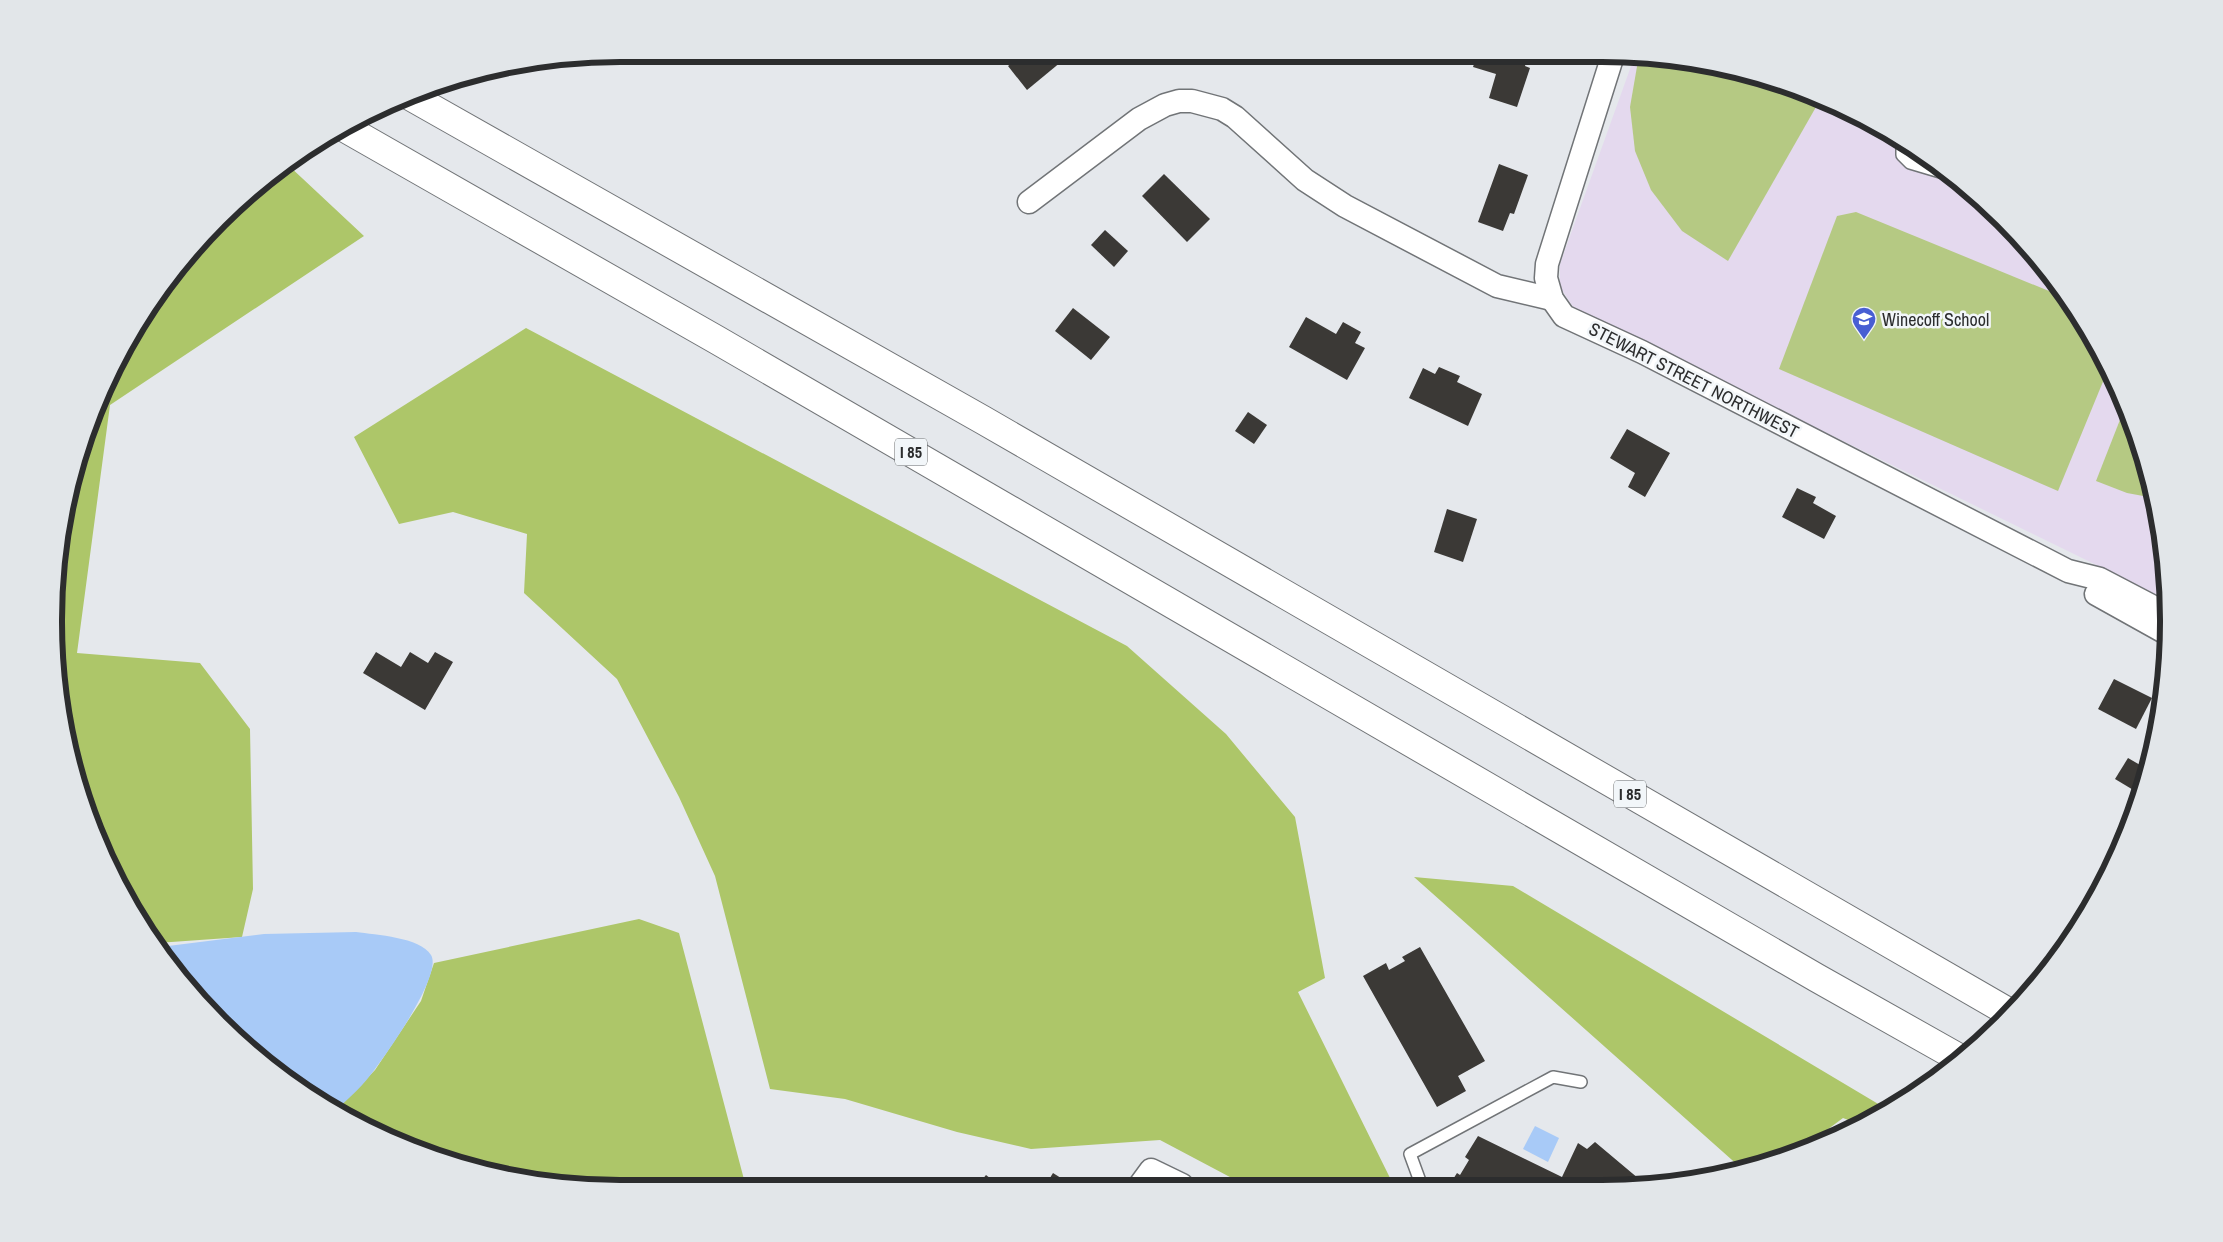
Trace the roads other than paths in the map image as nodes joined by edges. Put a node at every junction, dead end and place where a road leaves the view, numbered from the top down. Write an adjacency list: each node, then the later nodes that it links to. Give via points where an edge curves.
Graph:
1 (1611, 62): 7 (street, STEWART STREET NORTHWEST, via 1547,264 1546,278)
2 (418, 101): 12 (highway, I 85, via 983,420)
3 (352, 132): 11 (highway, I 85, via 718,340)
4 (1902, 151): 5 (lane, via 1910,163)
5 (1928, 168)
6 (1028, 202): 7 (street, via 1139,119 1165,105 1192,101 1222,109 1236,117 1305,180 1345,206 1497,286)
7 (1552, 299): 8 (street, STEWART STREET NORTHWEST, via 1564,316 1642,352)
8 (2068, 571): 9 (street, STEWART STREET NORTHWEST, via 2100,579); 10 (street, STEWART STREET NORTHWEST, via 2092,591)
9 (2160, 610)
10 (2160, 629)
11 (1817, 978): 13 (highway, I 85); 14 (highway)
12 (2003, 1010)
13 (1953, 1055)
14 (1944, 1062)
15 (1581, 1082): 16 (lane, via 1553,1077 1410,1154)
16 (1420, 1180)

